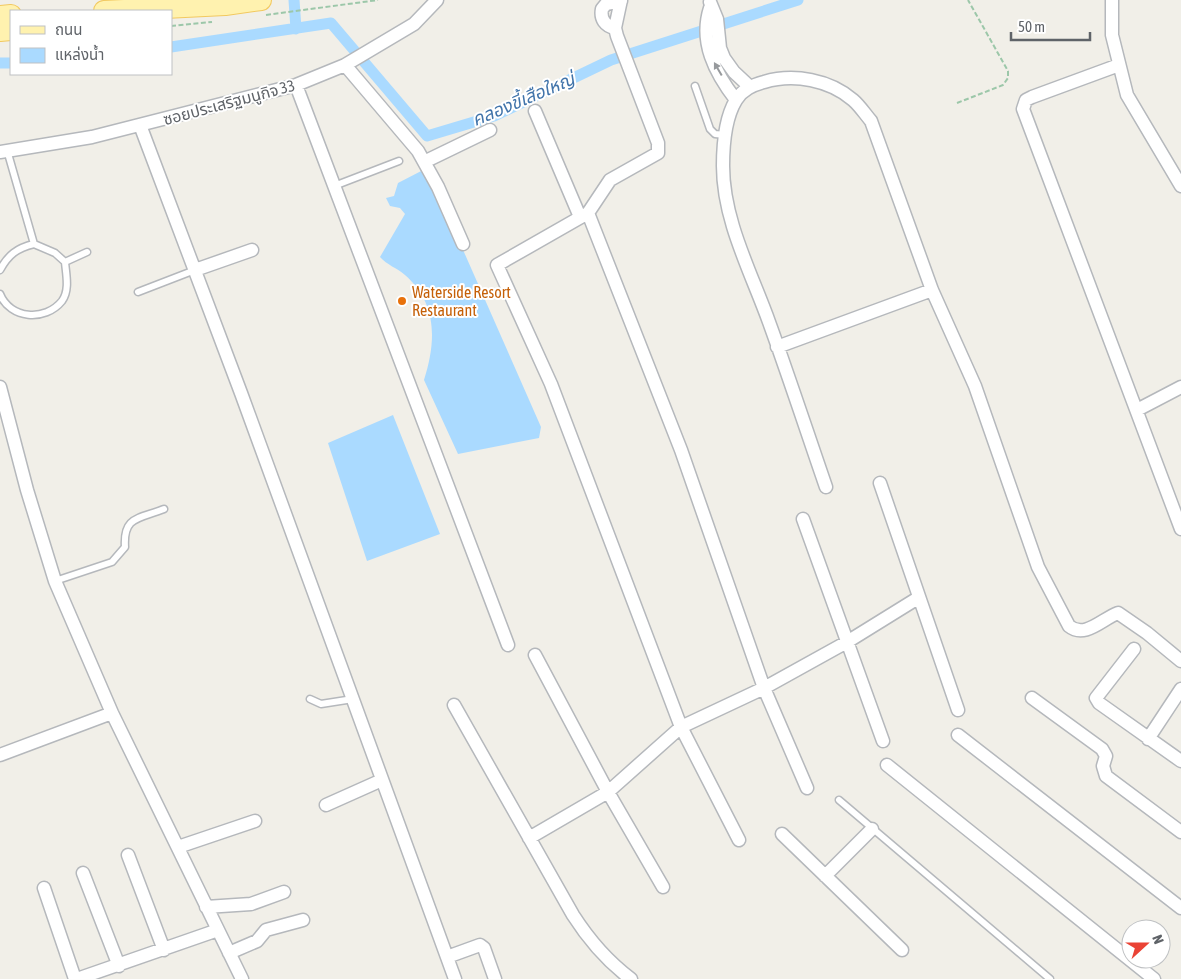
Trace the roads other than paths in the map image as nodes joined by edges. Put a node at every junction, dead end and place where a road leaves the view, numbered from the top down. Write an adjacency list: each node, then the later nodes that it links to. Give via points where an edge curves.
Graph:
1 (261, 0): 6 (main road)
2 (437, 0): 10 (street, ซอยประเสริฐมนูกิจ 33, via 414,24)
3 (621, 0): 25 (street, via 615,28 658,143 658,153 610,180)
4 (1112, 0): 11 (street, via 1112,35)
5 (710, 4): 9 (street)
6 (225, 5): 7 (main road); 8 (main road)
7 (124, 10)
8 (172, 14)
9 (712, 28): 14 (street, via 724,58); 15 (street, one-way to 9, via 712,58)
10 (345, 65): 12 (street, ซอยประเสริฐมนูกิจ 33); 22 (street)
11 (1119, 65): 24 (street, via 1127,95); 39 (street, via 1032,97 1026,100 1022,110)
12 (296, 85): 17 (street, ซอยประเสริฐมนูกิจ 33); 23 (street)
13 (695, 86): 19 (lane, via 710,130)
14 (750, 86): 15 (street); 33 (street, via 783,78 803,78 827,86 854,101 871,121)
15 (736, 100): 19 (street)
16 (535, 111): 25 (street)
17 (140, 125): 20 (street, ซอยประเสริฐมนูกิจ 33); 32 (street)
18 (490, 130): 22 (street)
19 (725, 135): 36 (street, via 723,168 734,230)
20 (3, 151): 26 (lane)
21 (399, 161): 23 (lane)
22 (424, 162): 27 (street)
23 (334, 186): 48 (street)
24 (1181, 186)
25 (584, 215): 52 (street, via 681,450); 60 (street, via 497,265 551,384)
26 (34, 244): 30 (lane, via 55,253); 31 (lane, via 10,255)
27 (463, 244)
28 (252, 250): 32 (street)
29 (87, 252): 30 (lane)
30 (65, 262): 35 (lane, via 68,283 62,300 47,311 17,314 4,304)
31 (0, 270)
32 (195, 270): 34 (lane); 56 (street)
33 (932, 290): 36 (street); 51 (street, via 975,386 1038,566 1069,626 1075,632 1083,632 1118,613)
34 (138, 292)
35 (0, 294)
36 (777, 347): 41 (street)
37 (1181, 386): 39 (street)
38 (0, 387): 45 (street)
39 (1136, 410): 44 (street)
40 (880, 482): 46 (street)
41 (826, 488)
42 (164, 509): 45 (lane, via 129,523 125,528 125,547 112,562)
43 (802, 519): 47 (street)
44 (1181, 529)
45 (55, 581): 59 (street)
46 (918, 598): 47 (street); 58 (street)
47 (847, 642): 52 (street); 63 (street)
48 (508, 645)
49 (1134, 649): 62 (street, via 1096,698)
50 (535, 655): 69 (street)
51 (1181, 661)
52 (764, 688): 60 (street); 68 (street)
53 (1181, 689): 62 (street)
54 (1032, 698): 74 (street, via 1102,749 1106,756 1103,766 1106,776)
55 (310, 699): 56 (lane, via 327,704)
56 (352, 699): 67 (street)
57 (454, 705): 76 (street)
58 (958, 710)
59 (112, 713): 64 (street); 78 (street)
60 (681, 727): 69 (street); 77 (street)
61 (958, 735): 86 (street)
62 (1148, 739): 65 (street)
63 (883, 741)
64 (0, 755)
65 (1181, 761)
66 (888, 765): 100 (street)
67 (382, 780): 71 (street); 92 (street)
68 (807, 788)
69 (608, 792): 76 (street); 82 (street)
70 (839, 800): 73 (lane)
71 (326, 806)
72 (255, 821): 78 (street)
73 (872, 830): 81 (street); 99 (lane)
74 (1181, 832)
75 (782, 834): 81 (street)
76 (529, 838): 98 (street, via 587,937)
77 (739, 840)
78 (178, 848): 85 (street)
79 (128, 855): 89 (street)
80 (83, 873): 93 (street)
81 (825, 876): 90 (street)
82 (663, 887)
83 (44, 888): 94 (street)
84 (284, 892): 85 (street, via 252,904)
85 (206, 907): 88 (street)
86 (1181, 908)
87 (303, 920): 91 (street, via 266,930 257,941)
88 (218, 930): 89 (street); 91 (street)
89 (164, 950): 93 (street)
90 (902, 950)
91 (229, 953): 95 (street)
92 (448, 958): 96 (street); 97 (street, via 480,945)
93 (118, 966): 94 (street)
94 (76, 979)
95 (241, 979)
96 (455, 979)
97 (496, 979)
98 (631, 979)
99 (1050, 979)
100 (1154, 979)

